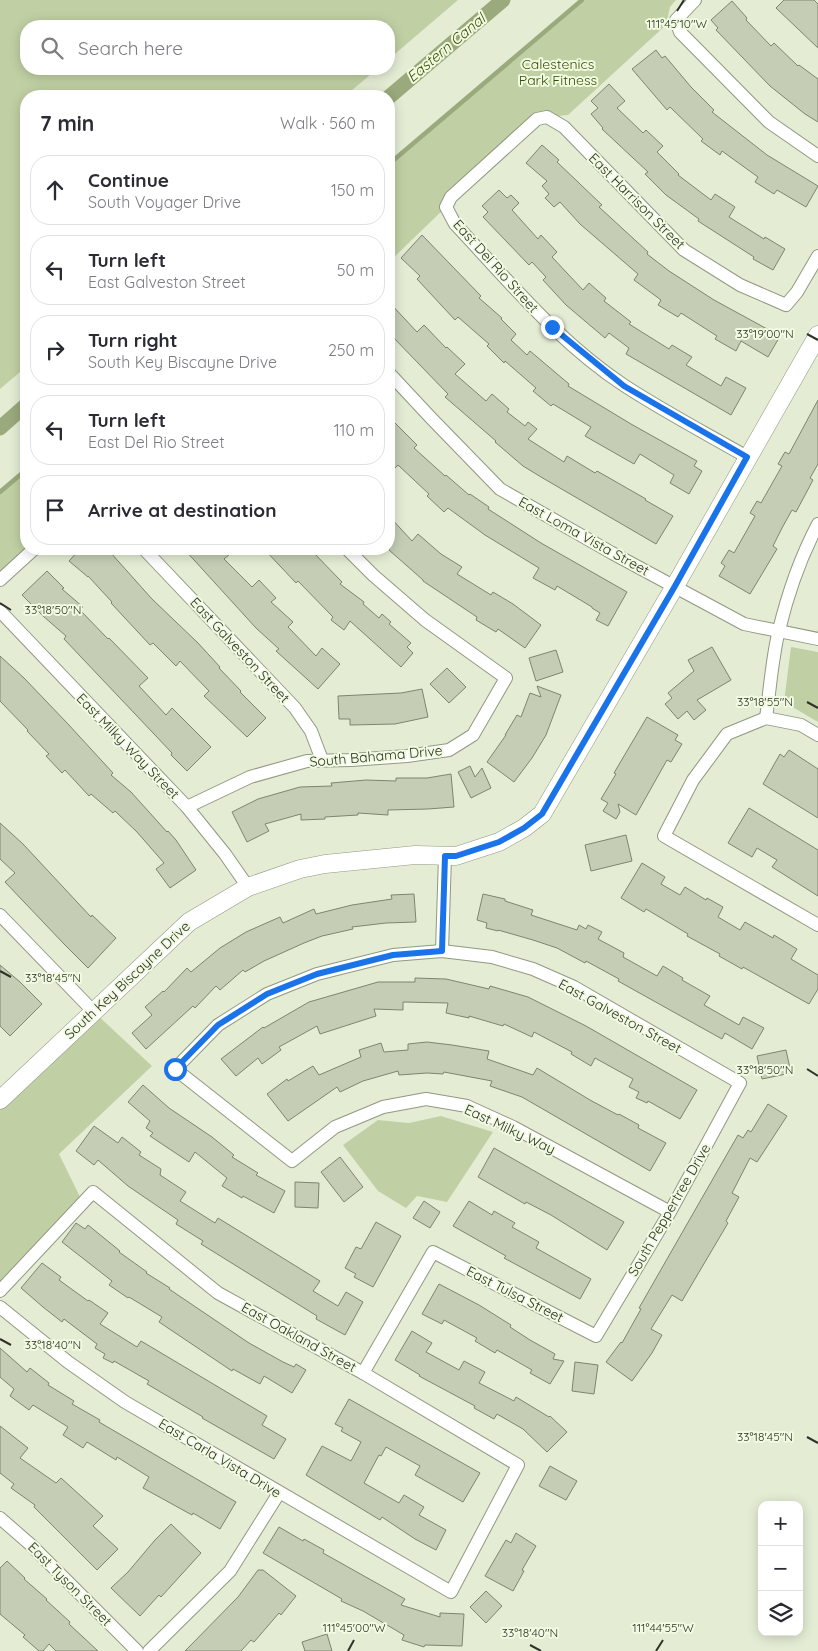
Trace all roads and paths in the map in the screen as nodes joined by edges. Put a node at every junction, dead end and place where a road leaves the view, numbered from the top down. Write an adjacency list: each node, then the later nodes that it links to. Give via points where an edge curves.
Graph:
1 (695, 0): 2 (street, via 676,20 680,32 769,122)
2 (818, 156)
3 (446, 207): 4 (street, East Harrison Street, via 451,198 537,119 547,117 564,127 684,250 740,285 786,304); 7 (street, East Del Rio Street, via 455,224 552,327 586,356 624,386)
4 (818, 256)
5 (818, 335): 7 (street, South Key Biscayne Drive)
6 (395, 379): 13 (street, East Loma Vista Street, via 500,489)
7 (747, 457): 13 (street, South Key Biscayne Drive)
8 (818, 524): 15 (street, via 793,580)
9 (27, 555): 12 (street)
10 (150, 555): 19 (street, East Galveston Street, via 295,708 311,731)
11 (353, 555): 19 (street, South Bahama Drive, via 425,620 506,678 473,735 449,750 407,756)
12 (0, 580)
13 (675, 586): 15 (street, East Loma Vista Street, via 744,624); 21 (street, South Key Biscayne Drive, via 542,814 499,842 456,856)
14 (0, 611): 20 (street, East Milky Way Street)
15 (779, 632): 16 (street, East Loma Vista Street); 17 (street)
16 (818, 639)
17 (766, 718): 18 (street, via 801,725); 24 (street, via 727,734 693,780 664,836)
18 (818, 735)
19 (322, 760): 20 (street, South Bahama Drive, via 250,777)
20 (187, 807): 22 (street, East Milky Way Street)
21 (445, 856): 22 (street, South Key Biscayne Drive, via 415,855 325,864); 25 (street)
22 (248, 887): 26 (street, South Key Biscayne Drive, via 188,922)
23 (0, 915): 26 (street)
24 (818, 925)
25 (442, 951): 27 (street, East Galveston Street, via 492,957 574,988); 29 (street, East Galveston Street, via 393,955 317,974 267,994 218,1025 175,1069)
26 (94, 1012): 28 (street, South Key Biscayne Drive)
27 (740, 1083): 30 (street, South Peppertree Drive)
28 (0, 1100)
29 (292, 1161): 30 (street, East Milky Way, via 335,1127 383,1107 426,1099 467,1106 513,1127)
30 (670, 1212): 33 (street, South Peppertree Drive)
31 (0, 1291): 34 (street, East Oakland Street, via 93,1192 218,1293)
32 (0, 1307): 35 (street, East Carla Vista Drive, via 68,1362 125,1402)
33 (596, 1336): 34 (street, East Tulsa Street, via 433,1252)
34 (363, 1372): 37 (street, East Oakland Street, via 518,1465)
35 (278, 1493): 37 (street, East Carla Vista Drive); 39 (street, via 230,1571)
36 (0, 1518): 38 (street, East Tyson Street)
37 (451, 1592)
38 (138, 1651)
39 (149, 1651)

